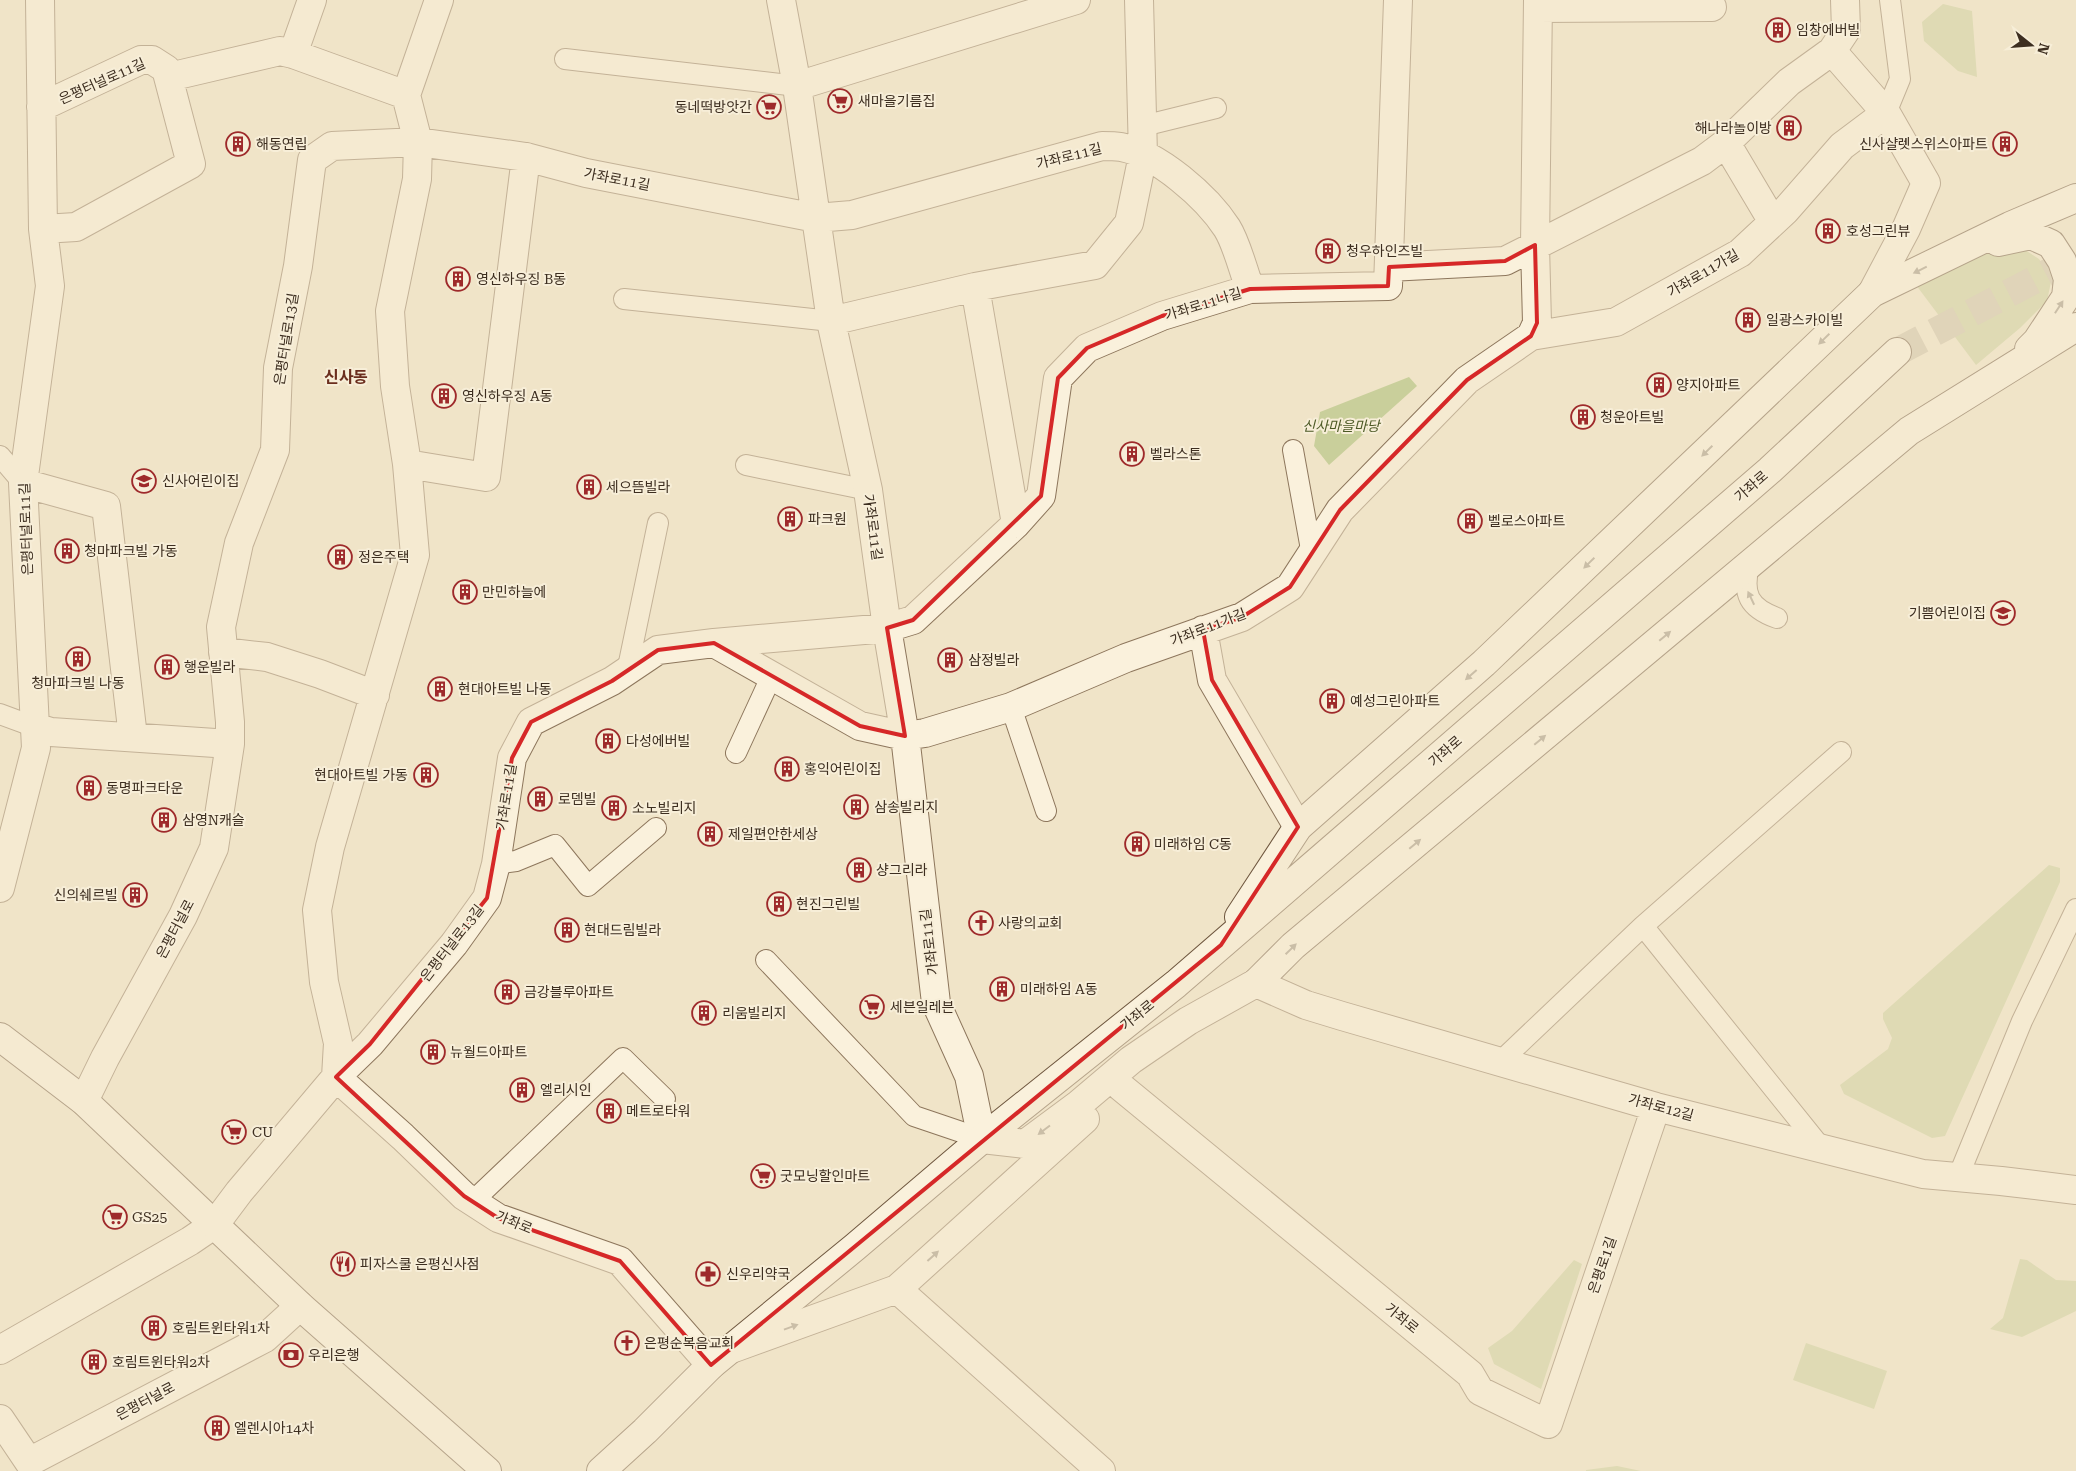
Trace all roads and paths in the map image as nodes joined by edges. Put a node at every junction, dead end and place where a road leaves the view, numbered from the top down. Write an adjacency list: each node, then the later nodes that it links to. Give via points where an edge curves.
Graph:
1 (40, 0): 18 (street, 은평터널로11길)
2 (312, 0): 13 (street)
3 (439, 0): 17 (street)
4 (781, 0): 16 (street, 가좌로11길)
5 (1076, 0): 16 (street)
6 (1139, 0): 21 (street)
7 (1398, 0): 32 (street)
8 (1845, 0): 12 (street)
9 (1890, 0): 20 (lane, via 1900,79)
10 (1538, 4): 11 (street); 30 (street)
11 (1712, 7)
12 (1839, 41): 20 (street); 23 (street, via 1788,82)
13 (294, 54): 15 (street, via 280,51); 17 (street)
14 (565, 59): 16 (lane)
15 (166, 71): 18 (street, 은평터널로11길, via 152,60 141,60); 29 (street, via 191,164 76,227)
16 (796, 86): 27 (street, 가좌로11길)
17 (406, 95): 22 (street)
18 (41, 107): 29 (street, 은평터널로11길)
19 (1216, 108): 21 (lane)
20 (1886, 113): 28 (street, 가좌로11가길, via 1842,146); 35 (street, via 1926,183)
21 (1142, 126): 24 (street)
22 (418, 142): 25 (street, 가좌로11길); 44 (street, via 417,180 390,311 395,386); 56 (street, 은평터널로13길, via 332,146 312,160 298,266 278,368 275,450 239,543 221,627)
23 (1726, 143): 28 (street); 30 (street, via 1702,161)
24 (1143, 155): 27 (street, 가좌로11길, via 1122,147 1102,146 852,215); 33 (street, via 1129,223 1095,266); 34 (street, 가좌로11나길, via 1174,173 1202,197 1227,228)
25 (526, 157): 27 (street, 가좌로11길, via 586,173); 44 (street, via 486,477)
26 (2076, 198): 31 (street)
27 (816, 218): 37 (street, 가좌로11길)
28 (1773, 222): 39 (street, 가좌로11가길, via 1740,253 1616,322)
29 (43, 229): 46 (street, 은평터널로11길, via 50,286)
30 (1536, 245): 32 (street, via 1505,261); 39 (street, via 1538,323)
31 (1954, 253): 35 (street, one-way to 35); 41 (street, one-way to 31, via 2037,341 2066,297 2068,279 2062,261 2051,244 2030,235)
32 (1389, 277): 34 (street)
33 (976, 287): 37 (street); 49 (street)
34 (1250, 289): 49 (street, 가좌로11나길, via 1162,316 1087,348 1058,378 1041,496)
35 (1872, 294): 70 (street, one-way to 70, via 1484,663)
36 (624, 299): 37 (lane)
37 (831, 321): 47 (street, 가좌로11길)
38 (2076, 327): 41 (street)
39 (1531, 336): 50 (street, 가좌로11가길, via 1467,380 1340,510)
40 (1897, 352): 75 (street, 가좌로, via 1770,470)
41 (2006, 371): 51 (street, via 1909,431)
42 (1293, 450): 50 (lane)
43 (0, 456): 46 (lane)
44 (407, 464): 59 (street, via 415,555)
45 (746, 465): 47 (lane)
46 (23, 483): 62 (street, 은평터널로11길); 64 (street, via 106,506)
47 (868, 490): 53 (street, 가좌로11길)
48 (658, 523): 57 (lane)
49 (1016, 524): 53 (street, 가좌로11나길, via 913,620)
50 (1312, 555): 54 (street, 가좌로11가길, via 1290,587 1242,617)
51 (1749, 566): 52 (lane, one-way to 51, via 1763,613 1754,605 1745,581); 77 (street, one-way to 51, via 1293,946)
52 (1777, 618)
53 (886, 628): 55 (street, 가좌로11나길); 63 (street, 가좌로11길)
54 (1203, 630): 60 (street, 가좌로11가길, via 1126,658); 70 (street, via 1212,680)
55 (714, 643): 57 (street, 가좌로11길, via 658,650); 58 (street)
56 (224, 652): 59 (street, via 267,658); 65 (street, 은평터널로13길)
57 (626, 672): 71 (street, 가좌로11길, via 531,722 512,758)
58 (772, 675): 63 (street, via 860,726); 67 (lane)
59 (375, 695): 80 (street, via 330,847 318,910 324,982 338,1043)
60 (1011, 707): 63 (street, 가좌로11가길); 68 (lane)
61 (0, 714): 62 (lane)
62 (36, 727): 64 (street, via 51,732); 72 (street, 은평터널로11길, via 36,748)
63 (905, 736): 85 (street, 가좌로11길, via 936,1003 969,1076)
64 (133, 737): 65 (street)
65 (230, 744): 83 (street, 은평터널로, via 214,848 183,916)
66 (1841, 752): 74 (lane)
67 (736, 753)
68 (1046, 812)
69 (656, 828): 71 (lane, via 588,886 555,845 516,861)
70 (1298, 828): 75 (street)
71 (496, 864): 80 (street, 은평터널로13길, via 487,898 454,944 370,1044)
72 (0, 888)
73 (2076, 909): 87 (lane, via 2022,1021)
74 (1643, 926): 79 (lane); 86 (lane)
75 (1221, 945): 85 (street, 가좌로)
76 (766, 960): 85 (lane, via 914,1116)
77 (1256, 983): 79 (street, 가좌로12길, via 1306,1005); 81 (street, via 1235,1007); 85 (street, one-way to 85, via 1188,1021 1131,1060 1025,1144)
78 (1, 1040): 83 (street)
79 (1500, 1062): 84 (street, 가좌로12길)
80 (336, 1077): 89 (street, 가좌로); 90 (street, 은평터널로13길)
81 (1121, 1087): 91 (street, one-way to 81); 96 (street, 가좌로, via 1470,1374 1480,1392)
82 (665, 1099): 89 (lane, via 623,1058)
83 (84, 1101): 90 (street)
84 (1656, 1106): 86 (street, 가좌로12길); 96 (street, 은평로1길)
85 (982, 1139): 94 (street, 가좌로, via 855,1248)
86 (1823, 1150): 87 (street, 가좌로12길, via 1923,1174)
87 (1958, 1177): 88 (street, 가좌로12길)
88 (2076, 1190)
89 (473, 1201): 94 (street, 가좌로, via 498,1218 620,1261)
90 (215, 1224): 92 (street); 93 (street)
91 (897, 1289): 94 (street, 가좌로, one-way to 91); 99 (street)
92 (300, 1306): 95 (street, 은평터널로, via 266,1338 29,1462); 97 (street)
93 (0, 1350)
94 (720, 1357): 98 (street, 가좌로)
95 (0, 1419)
96 (1548, 1424)
97 (486, 1471)
98 (601, 1471)
99 (1100, 1471)

